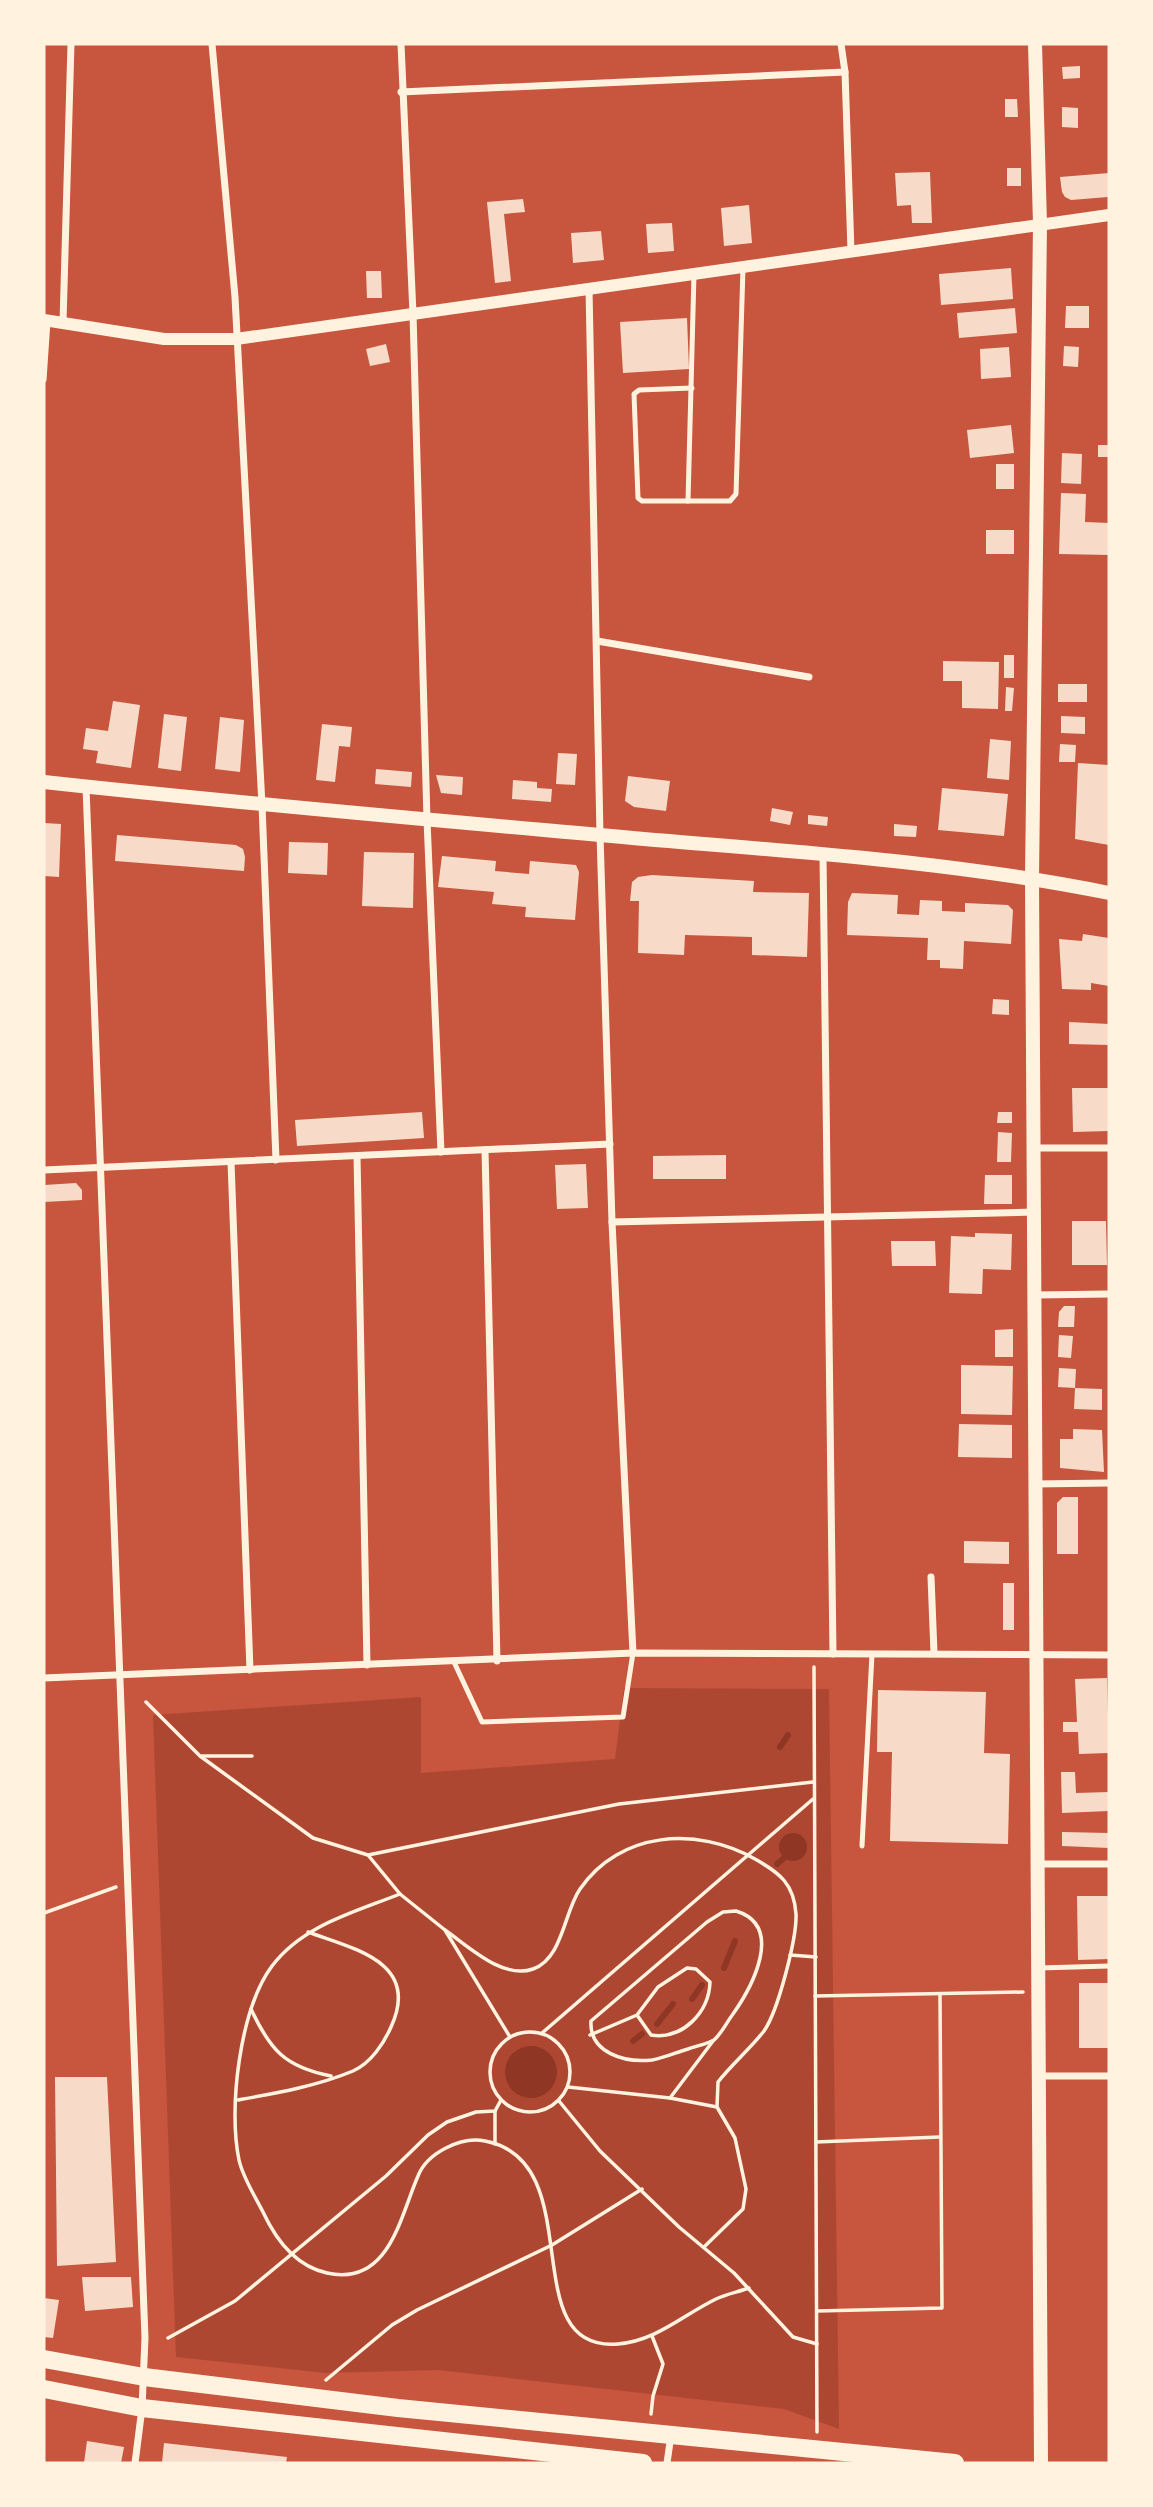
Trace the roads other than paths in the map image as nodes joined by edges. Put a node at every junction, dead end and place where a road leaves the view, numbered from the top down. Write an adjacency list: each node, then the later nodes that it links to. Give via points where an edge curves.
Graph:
1 (71, 44): 16 (street)
2 (212, 44): 17 (street)
3 (401, 44): 7 (street)
4 (841, 44): 6 (street)
5 (1035, 44): 9 (main road)
6 (845, 72): 7 (street); 10 (street)
7 (401, 92): 14 (street)
8 (1109, 215): 9 (street)
9 (1040, 225): 10 (street); 29 (main road)
10 (852, 251): 11 (street)
11 (743, 267): 12 (street); 20 (lane, via 736,494 730,501)
12 (694, 274): 13 (street); 19 (lane)
13 (589, 289): 14 (street); 21 (street)
14 (414, 314): 17 (street); 26 (street)
15 (46, 320): 16 (street); 18 (lane)
16 (63, 322): 17 (street, via 163,339)
17 (236, 339): 25 (street)
18 (44, 380)
19 (692, 388): 20 (lane); 20 (lane, via 634,394 638,499)
20 (688, 501)
21 (597, 641): 22 (street); 27 (street)
22 (809, 677)
23 (44, 782): 24 (main road)
24 (86, 786): 25 (main road); 39 (street)
25 (262, 805): 26 (main road); 37 (street)
26 (427, 820): 27 (main road); 35 (street)
27 (600, 835): 28 (main road); 31 (street)
28 (823, 854): 29 (main road); 42 (street)
29 (1032, 878): 30 (main road); 32 (main road)
30 (1109, 893)
31 (610, 1144): 34 (street); 43 (street)
32 (1034, 1148): 33 (street); 41 (main road)
33 (1109, 1148)
34 (485, 1150): 35 (street); 55 (street)
35 (441, 1152): 36 (street)
36 (357, 1156): 37 (street); 57 (street)
37 (276, 1160): 38 (street)
38 (231, 1162): 39 (street); 58 (street)
39 (98, 1168): 40 (street); 59 (street)
40 (44, 1170)
41 (1035, 1212): 42 (street); 45 (main road)
42 (829, 1219): 43 (street); 51 (street)
43 (612, 1222): 49 (street)
44 (1109, 1294): 45 (street)
45 (1034, 1295): 47 (main road)
46 (1109, 1483): 47 (street)
47 (1035, 1484): 54 (main road)
48 (931, 1577): 50 (street)
49 (633, 1653): 51 (street); 55 (street); 56 (lane, via 623,1717 482,1722)
50 (934, 1653): 52 (street); 54 (street)
51 (833, 1654): 52 (street)
52 (872, 1654): 61 (lane)
53 (1109, 1655): 54 (street)
54 (1034, 1656): 62 (main road)
55 (497, 1661): 56 (street)
56 (454, 1662): 57 (street)
57 (367, 1665): 58 (street)
58 (250, 1670): 59 (street)
59 (121, 1673): 60 (street); 69 (street)
60 (44, 1678)
61 (862, 1846)
62 (1039, 1864): 63 (street); 65 (main road)
63 (1109, 1864)
64 (1109, 1966): 65 (lane)
65 (1039, 1968): 66 (main road)
66 (1038, 2076): 67 (street); 77 (main road)
67 (1109, 2076)
68 (44, 2359): 69 (main road)
69 (144, 2377): 71 (street); 72 (main road)
70 (44, 2389): 71 (main road)
71 (142, 2408): 73 (street); 74 (main road)
72 (672, 2434): 75 (street); 76 (main road)
73 (135, 2463)
74 (643, 2463)
75 (667, 2463)
76 (955, 2463)
77 (1041, 2463)

